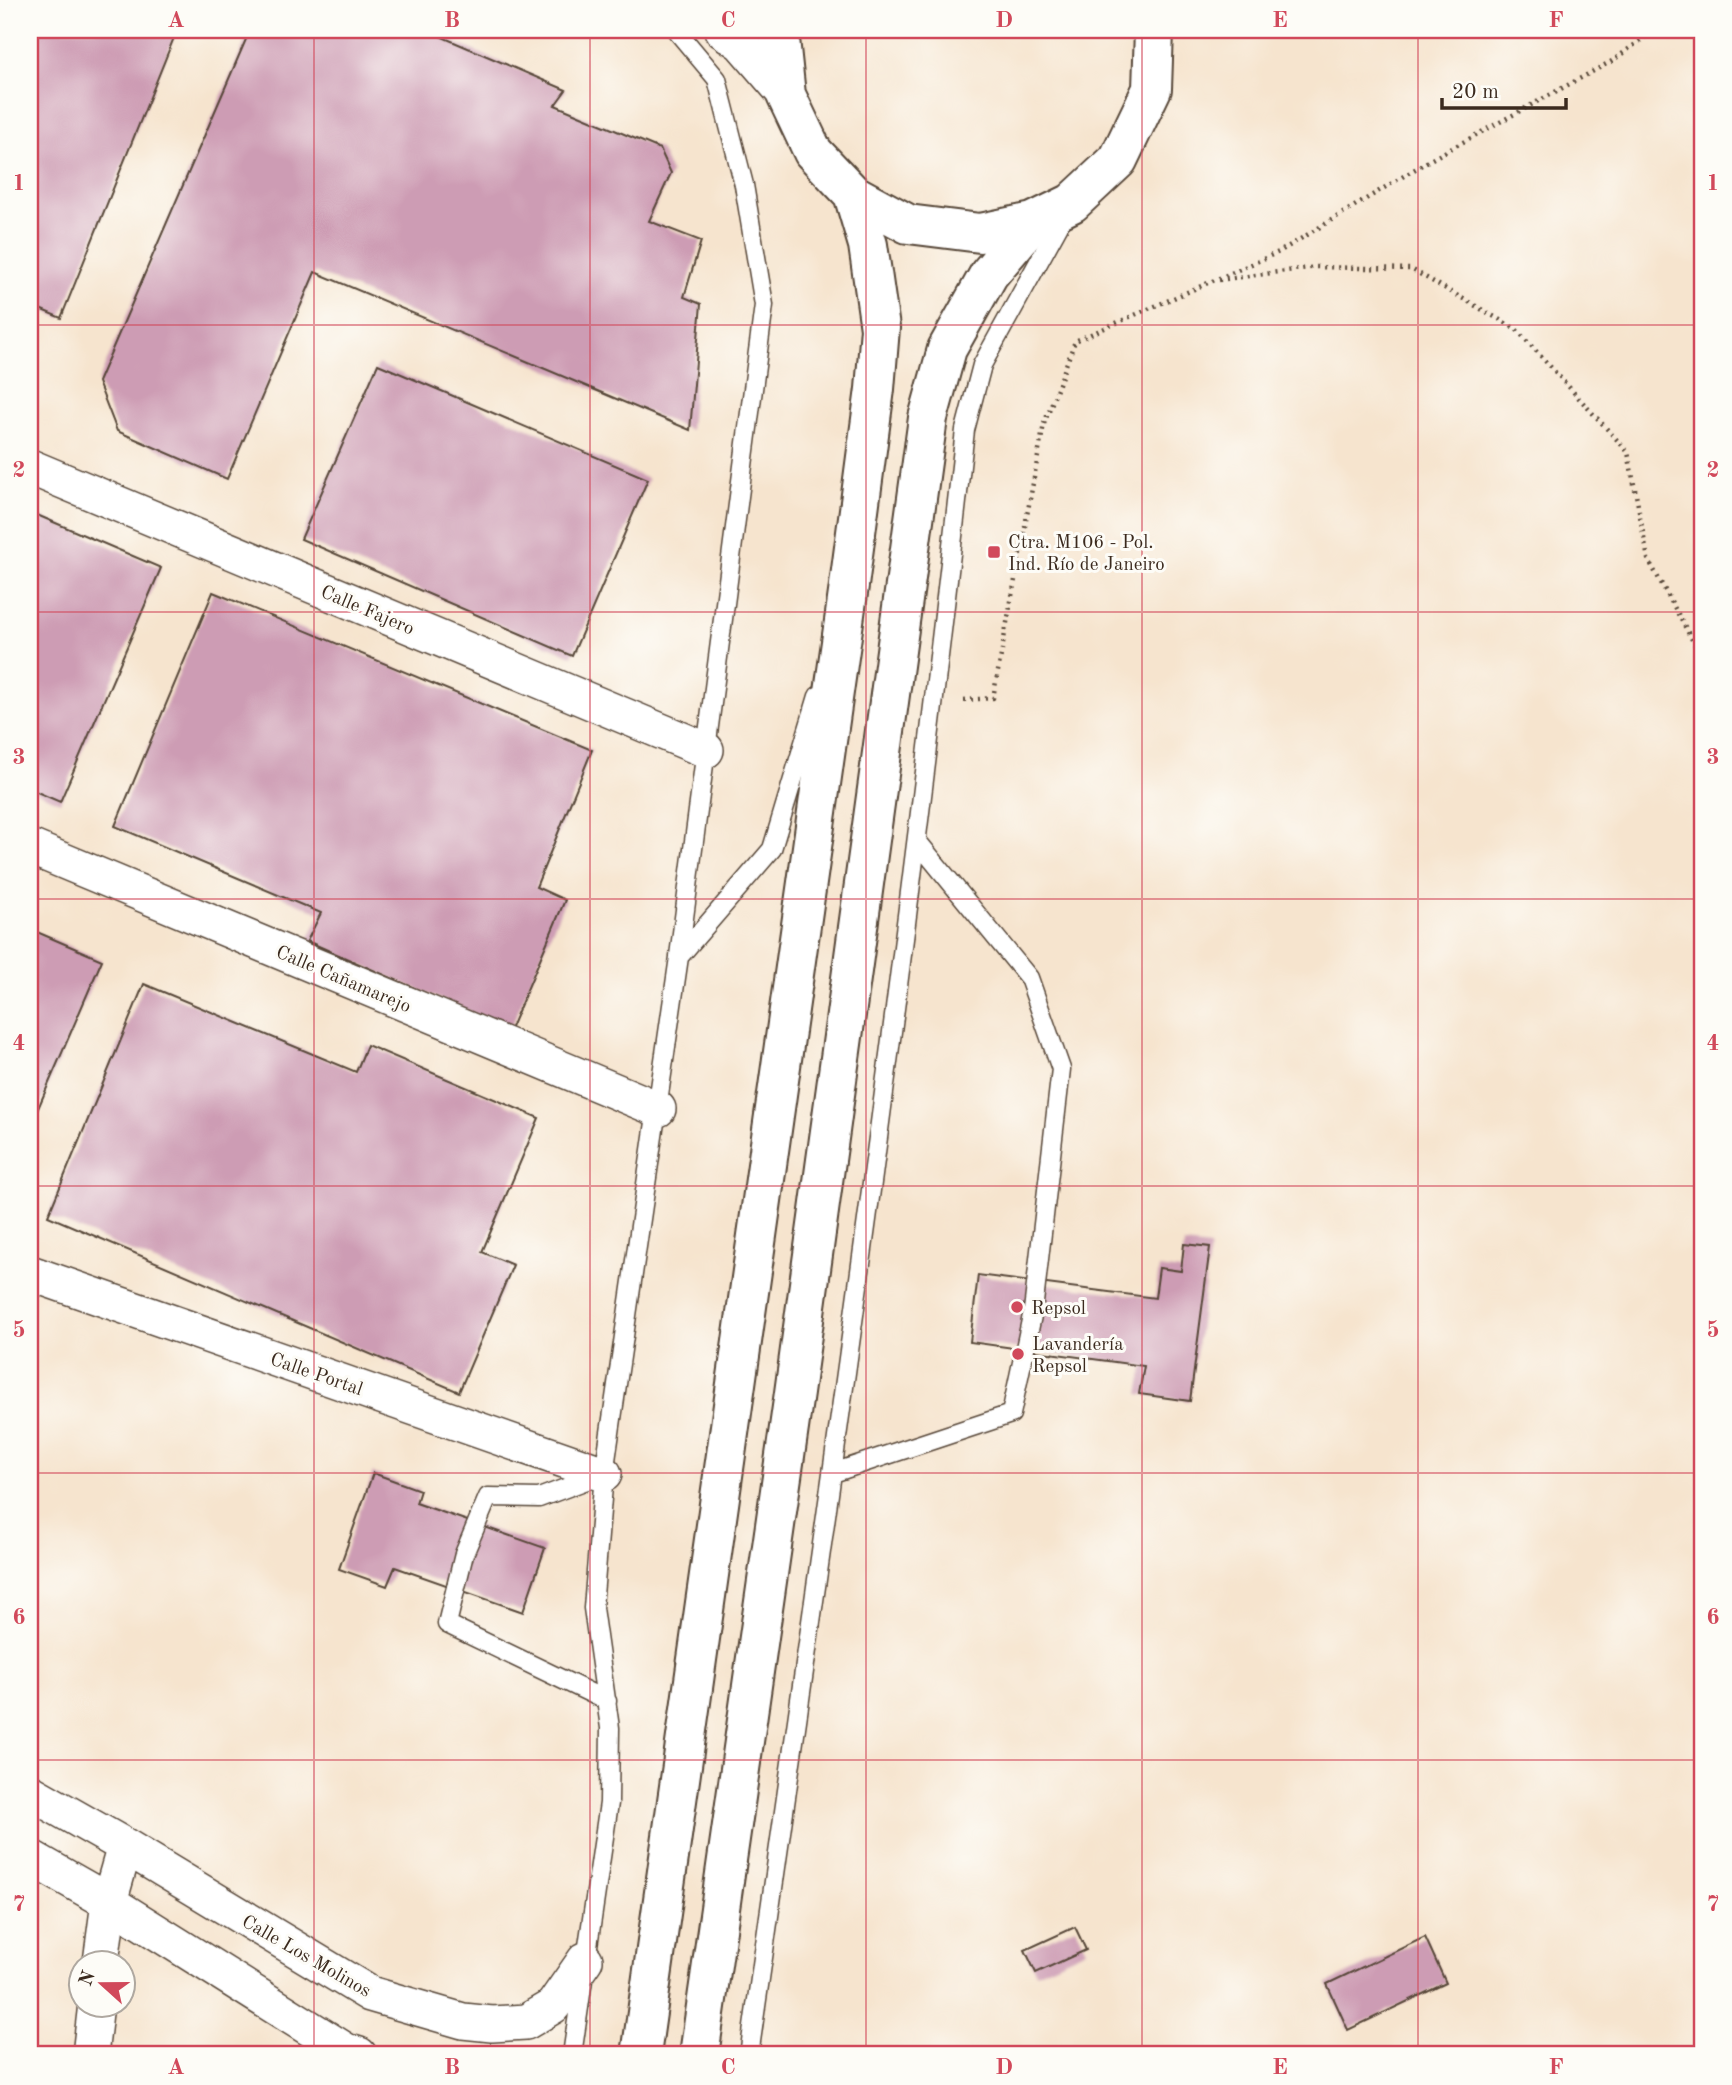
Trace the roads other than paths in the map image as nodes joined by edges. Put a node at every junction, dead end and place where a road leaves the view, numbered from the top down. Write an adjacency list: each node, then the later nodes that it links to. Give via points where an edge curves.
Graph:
1 (676, 30): 11 (lane, via 717,79 744,185 764,305)
2 (722, 30): 5 (street, via 741,43)
3 (781, 30): 5 (main road)
4 (1154, 30): 7 (main road, via 1152,89 1118,160)
5 (786, 95): 6 (main road, via 813,152)
6 (853, 194): 8 (main road, via 908,224 980,233); 10 (main road, via 869,246 880,328)
7 (1072, 203): 8 (main road); 12 (lane, via 982,365 965,430)
8 (1033, 222): 31 (main road, via 989,274 947,349 928,418)
9 (30, 467): 11 (street, Calle Fajero)
10 (848, 593): 14 (lane, via 772,849); 30 (main road)
11 (706, 750): 14 (lane)
12 (918, 841): 17 (lane); 17 (lane, via 1029,978 1061,1069 1032,1311 1011,1414)
13 (30, 847): 15 (street, Calle Cañamarejo)
14 (679, 957): 15 (lane)
15 (658, 1109): 18 (lane)
16 (30, 1273): 18 (street, Calle Portal)
17 (833, 1473): 32 (lane)
18 (604, 1474): 19 (lane, via 593,1608); 19 (lane, via 539,1498 488,1497 464,1555 447,1624)
19 (607, 1701): 25 (lane, via 609,1802)
20 (30, 1792): 21 (street, Calle Los Molinos)
21 (125, 1846): 23 (street); 25 (street, Calle Los Molinos, via 370,1994 463,2021 526,2022 553,2006)
22 (30, 1857): 23 (street)
23 (109, 1902): 24 (street); 28 (street)
24 (104, 1948)
25 (585, 1960): 29 (lane)
26 (94, 2018): 27 (street)
27 (90, 2055)
28 (359, 2055)
29 (572, 2055)
30 (641, 2055)
31 (699, 2055)
32 (749, 2055)

